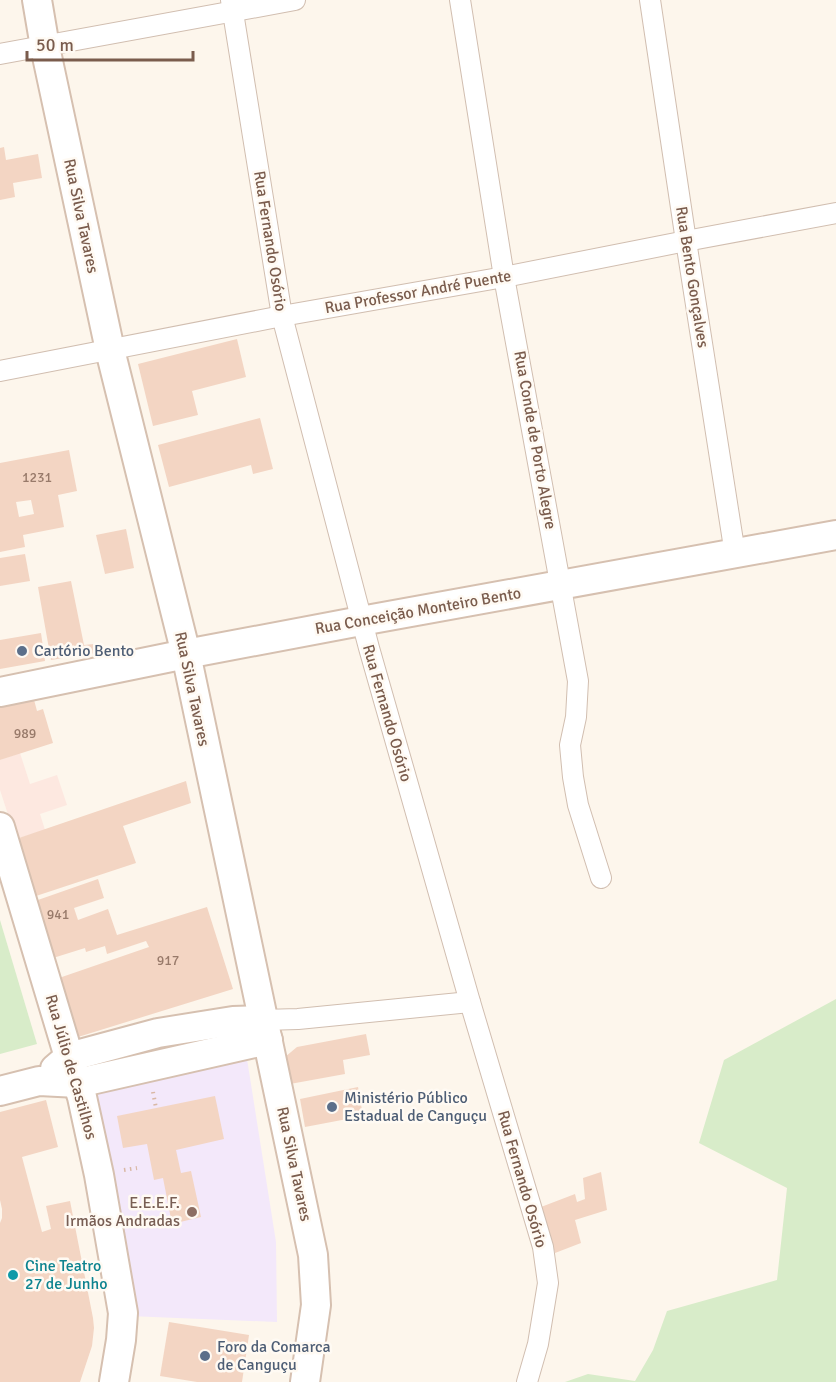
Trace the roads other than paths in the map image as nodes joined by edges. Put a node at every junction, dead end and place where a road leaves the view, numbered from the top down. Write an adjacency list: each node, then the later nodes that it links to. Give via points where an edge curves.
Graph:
1 (37, 0): 6 (street, Rua Silva Tavares)
2 (295, 0): 5 (street)
3 (460, 0): 10 (street, Rua Conde de Porto Alegre)
4 (650, 0): 9 (street, Rua Bento Gonçalves)
5 (232, 6): 6 (street); 11 (street, Rua Fernando Osório)
6 (45, 46): 7 (street); 12 (street, Rua Silva Tavares)
7 (0, 54)
8 (836, 213): 9 (street, Rua Professor André Puente)
9 (686, 241): 10 (street, Rua Professor André Puente); 15 (street, Rua Bento Gonçalves)
10 (504, 277): 11 (street, Rua Professor André Puente); 16 (street, Rua Conde de Porto Alegre)
11 (282, 316): 12 (street, Rua Professor André Puente); 17 (street, Rua Fernando Osório)
12 (110, 350): 13 (street, Rua Professor André Puente); 18 (street, Rua Silva Tavares)
13 (0, 371)
14 (836, 536): 15 (street, Rua Conceição Monteiro Bento)
15 (735, 554): 16 (street, Rua Conceição Monteiro Bento)
16 (562, 586): 17 (street, Rua Conceição Monteiro Bento); 21 (street, Rua Conde de Porto Alegre, via 578,681 570,745 573,777)
17 (361, 621): 18 (street, Rua Conceição Monteiro Bento); 22 (street, Rua Fernando Osório)
18 (186, 654): 19 (street, Rua Conceição Monteiro Bento); 23 (street, Rua Silva Tavares)
19 (0, 692)
20 (0, 827): 26 (street, Rua Júlio de Castilhos)
21 (601, 878)
22 (470, 1002): 23 (street, via 298,1020); 30 (street, Rua Fernando Osório, via 543,1246 548,1283)
23 (266, 1030): 24 (street, via 233,1021); 25 (street); 29 (street, Rua Silva Tavares, via 313,1255 316,1305)
24 (158, 1033): 25 (street); 26 (street)
25 (165, 1064): 26 (street)
26 (73, 1070): 27 (street); 28 (street, Rua Júlio de Castilhos, via 99,1175 123,1313)
27 (0, 1091)
28 (114, 1382)
29 (305, 1382)
30 (527, 1382)

